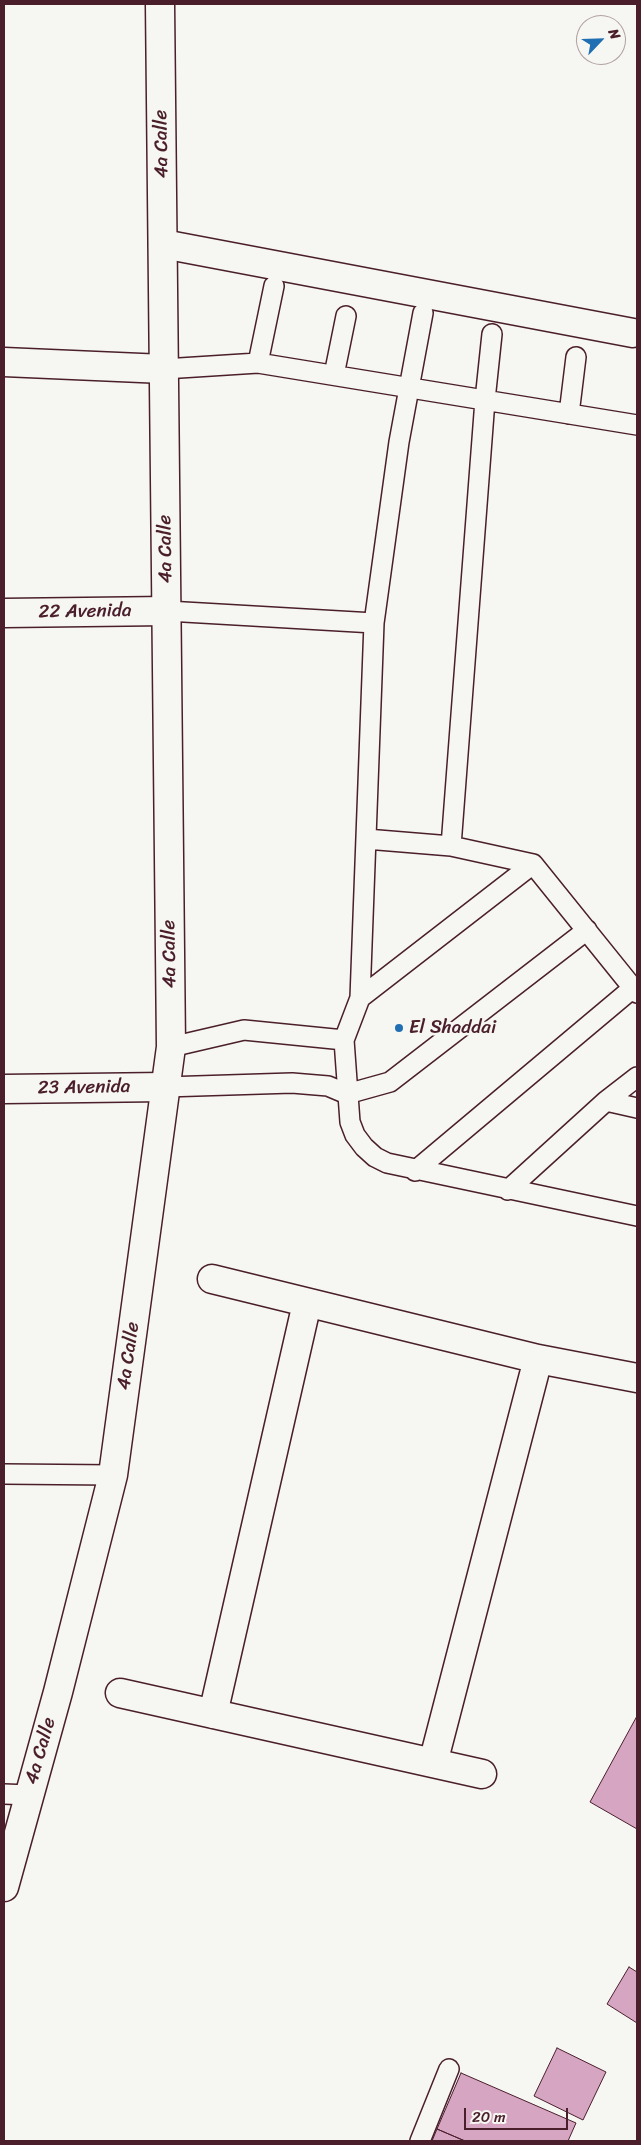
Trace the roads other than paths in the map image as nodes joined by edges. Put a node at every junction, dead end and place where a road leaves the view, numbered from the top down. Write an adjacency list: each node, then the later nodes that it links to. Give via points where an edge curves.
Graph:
1 (160, 4): 2 (street, 4a Calle)
2 (163, 244): 6 (street); 11 (street, 4a Calle)
3 (274, 286): 10 (lane)
4 (423, 313): 13 (lane)
5 (346, 316): 12 (lane)
6 (633, 333)
7 (492, 334): 14 (lane)
8 (576, 357): 15 (lane)
9 (4, 362): 11 (street)
10 (258, 363): 11 (lane); 12 (lane)
11 (164, 368): 17 (street, 4a Calle)
12 (334, 375): 13 (lane)
13 (409, 387): 14 (lane); 19 (lane)
14 (485, 400): 15 (lane); 21 (lane)
15 (569, 414): 16 (lane)
16 (636, 420)
17 (166, 612): 18 (street, 22 Avenida); 19 (lane); 27 (street, 4a Calle)
18 (4, 613)
19 (374, 623): 20 (lane)
20 (366, 839): 21 (lane); 25 (lane)
21 (451, 846): 22 (lane)
22 (533, 864): 23 (lane); 25 (lane)
23 (587, 930): 24 (lane); 31 (lane, via 390,1082)
24 (635, 991): 34 (lane)
25 (360, 998): 26 (lane)
26 (344, 1040): 27 (lane, via 244,1030); 31 (lane)
27 (171, 1047): 29 (street, 4a Calle)
28 (637, 1077): 32 (lane)
29 (165, 1087): 30 (street, 23 Avenida); 31 (lane, via 292,1083 328,1086); 42 (street, 4a Calle)
30 (4, 1089)
31 (347, 1094): 34 (lane, via 350,1122 364,1147 387,1163)
32 (606, 1101): 33 (lane); 35 (lane)
33 (637, 1108)
34 (415, 1170): 35 (lane)
35 (508, 1190): 36 (lane)
36 (637, 1216)
37 (212, 1279): 38 (street)
38 (307, 1303): 39 (street); 44 (street)
39 (538, 1359): 40 (street); 45 (street)
40 (637, 1378)
41 (4, 1474): 42 (lane)
42 (113, 1475): 47 (street, 4a Calle)
43 (120, 1693): 44 (street)
44 (213, 1714): 45 (street)
45 (433, 1763): 46 (street)
46 (482, 1774)
47 (16, 1794): 48 (street, 4a Calle)
48 (4, 1886)
49 (449, 2069): 50 (lane)
50 (420, 2141)

